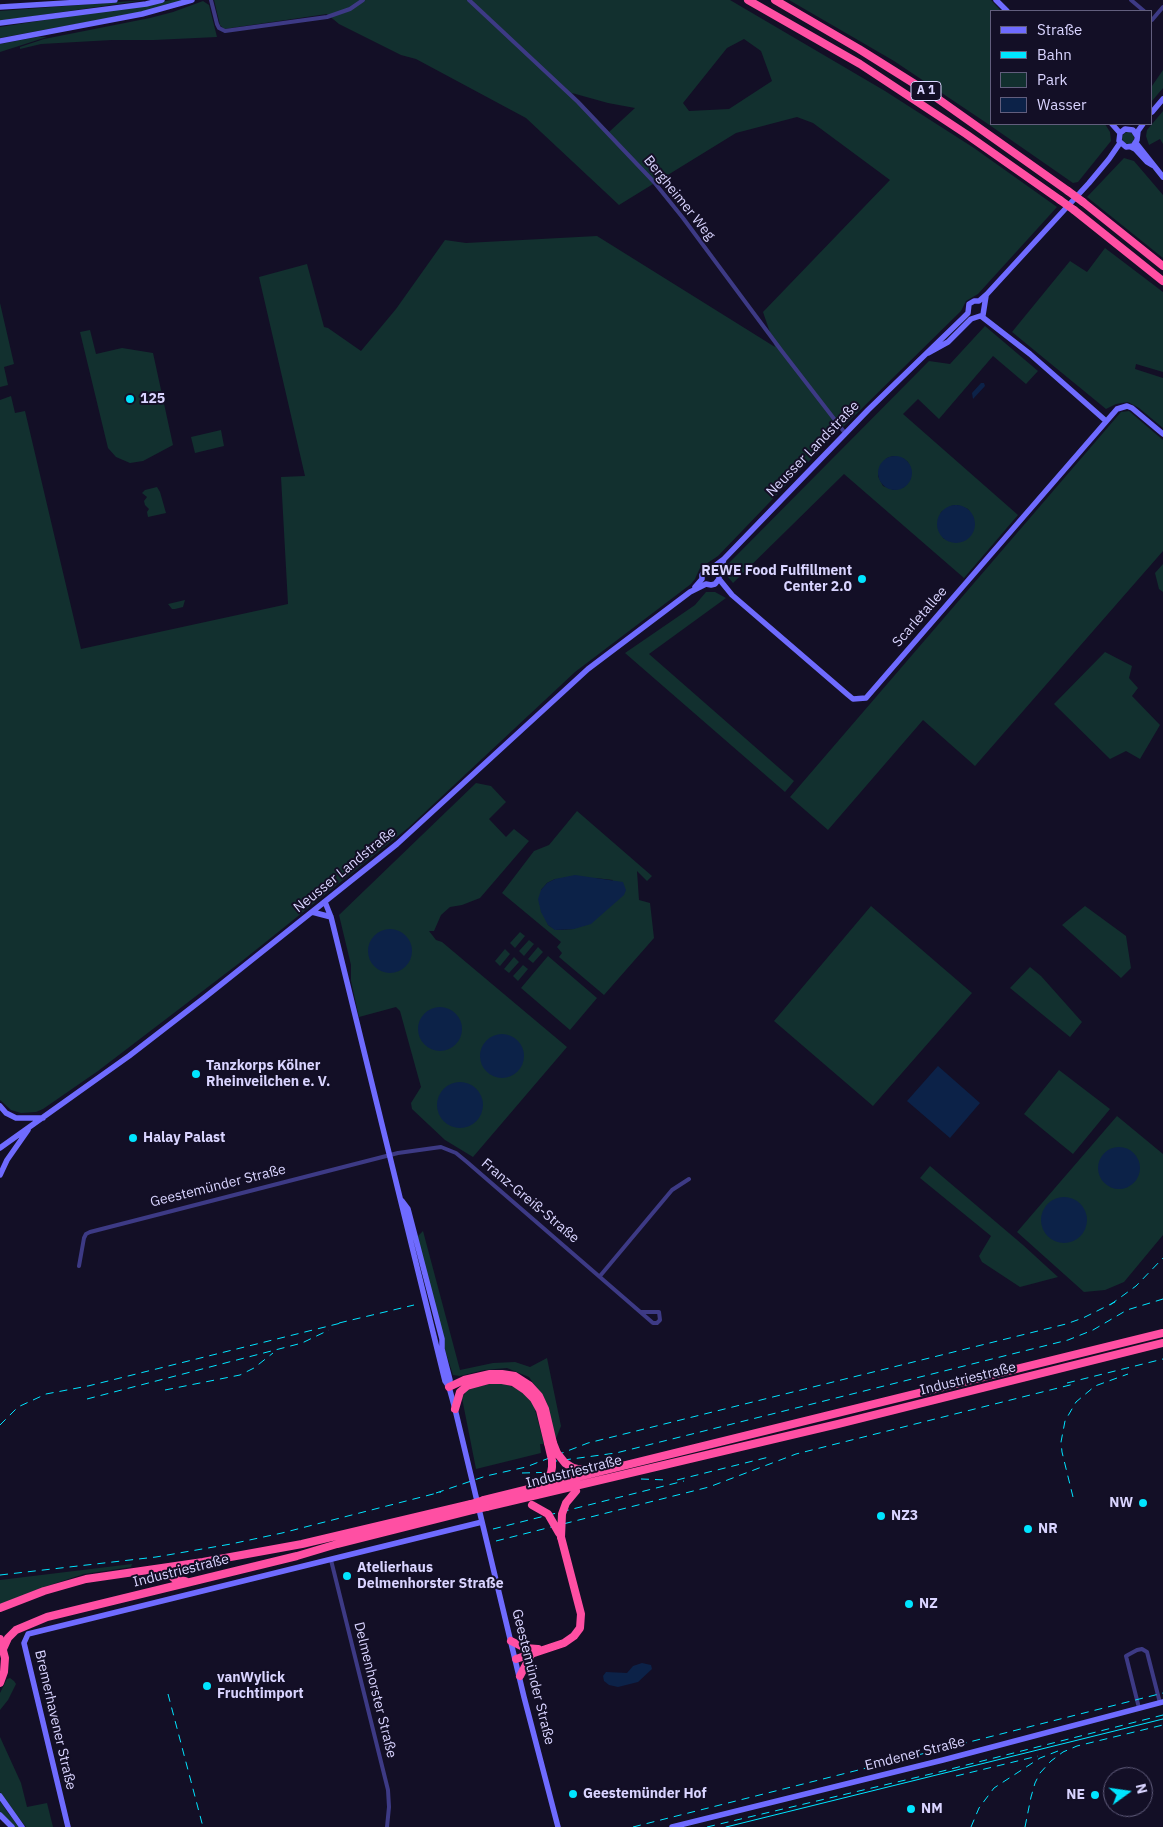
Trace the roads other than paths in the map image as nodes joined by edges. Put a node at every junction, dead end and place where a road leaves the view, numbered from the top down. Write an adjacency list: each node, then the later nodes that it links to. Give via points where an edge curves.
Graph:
1 (115, 0): 11 (street)
2 (162, 0): 16 (street)
3 (192, 0): 17 (street, via 142,14)
4 (211, 0): 5 (street, via 217,24 225,31 327,17 350,9)
5 (363, 0)
6 (469, 0): 41 (street, Bergheimer Weg, via 578,102 654,182)
7 (748, 0): 34 (highway, A 1, bridge, via 860,64 982,145 1074,210)
8 (775, 0): 33 (highway, A 1, bridge, via 934,96 1083,202)
9 (996, 0): 13 (street)
10 (1131, 0): 14 (street)
11 (0, 7)
12 (1163, 7): 15 (street)
13 (1006, 10)
14 (1143, 10)
15 (1153, 18)
16 (0, 23)
17 (0, 41)
18 (1163, 99): 19 (street)
19 (1153, 111)
20 (1113, 125): 25 (street)
21 (1119, 125): 24 (street)
22 (1138, 125): 24 (street)
23 (1142, 125): 26 (street)
24 (1128, 129): 25 (street); 26 (street, via 1135,131)
25 (1120, 134): 27 (street)
26 (1137, 136): 28 (street)
27 (1120, 143): 29 (street); 30 (street, Neusser Landstraße)
28 (1136, 143): 29 (street); 31 (street)
29 (1128, 147): 30 (street, Neusser Landstraße); 31 (street, via 1135,149)
30 (1110, 159): 35 (street, Neusser Landstraße)
31 (1152, 165): 32 (street)
32 (1163, 178)
33 (1163, 266)
34 (1163, 282)
35 (981, 303): 36 (street, Neusser Landstraße, via 974,301 969,304); 37 (street)
36 (968, 313): 38 (street); 39 (street, Neusser Landstraße)
37 (982, 315): 38 (street, Neusser Landstraße); 40 (street)
38 (974, 318): 39 (street, Neusser Landstraße, via 940,347)
39 (922, 357): 41 (street, Neusser Landstraße)
40 (1106, 421): 42 (street, via 1118,409 1127,406); 45 (street, Scarletallee, via 866,698 853,698 847,694)
41 (845, 433): 43 (street, Neusser Landstraße)
42 (1163, 434)
43 (724, 559): 44 (street, Neusser Landstraße); 45 (street, Neusser Landstraße)
44 (712, 568): 45 (street); 46 (street, Neusser Landstraße, via 703,572)
45 (718, 579): 46 (street, via 711,585)
46 (704, 582): 47 (street, Neusser Landstraße, via 588,669 427,818)
47 (333, 896): 48 (street, Neusser Landstraße); 50 (street)
48 (325, 902): 49 (street, Neusser Landstraße); 50 (street, Geestemünder Straße)
49 (312, 912): 50 (street); 52 (street, Neusser Landstraße, via 136,1050)
50 (331, 917): 55 (street, Geestemünder Straße)
51 (0, 1106): 52 (street, via 20,1119)
52 (43, 1118): 53 (street, Neusser Landstraße)
53 (31, 1126): 54 (street, Neusser Landstraße); 56 (street)
54 (0, 1148)
55 (390, 1155): 58 (street, Geestemünder Straße, via 90,1232 84,1236); 59 (street, Franz-Greiß-Straße, via 431,1147 456,1153); 63 (street, Geestemünder Straße, via 445,1381)
56 (0, 1175)
57 (689, 1180): 59 (street, via 672,1190)
58 (79, 1266)
59 (600, 1276): 60 (street, Franz-Greiß-Straße)
60 (641, 1312): 60 (street, Franz-Greiß-Straße, via 653,1323 660,1320 661,1316 656,1311)
61 (1163, 1333): 67 (highway, Industriestraße)
62 (1163, 1343): 68 (highway, Industriestraße, via 829,1426)
63 (449, 1386): 64 (highway); 65 (street, Geestemünder Straße); 66 (highway, via 490,1374 515,1376 539,1396 545,1409)
64 (467, 1386): 65 (highway, via 460,1392); 66 (highway, via 502,1380 513,1382 525,1390 540,1410)
65 (455, 1409): 71 (street, Geestemünder Straße)
66 (550, 1443): 67 (highway, bridge, via 565,1463 582,1470); 69 (highway, bridge, via 551,1473 545,1480)
67 (650, 1459): 69 (highway, Industriestraße)
68 (618, 1474): 69 (highway, Industriestraße); 72 (highway, bridge, via 576,1491 562,1514)
69 (505, 1498): 70 (highway, Industriestraße, bridge); 72 (highway, bridge, via 542,1510 552,1519)
70 (472, 1507): 74 (highway, Industriestraße, via 302,1544); 75 (highway, Industriestraße, via 297,1556)
71 (482, 1522): 73 (street, Industriestraße); 79 (street, Geestemünder Straße)
72 (561, 1537): 81 (highway, via 581,1622 570,1640)
73 (331, 1560): 77 (street, Industriestraße); 93 (street, Delmenhorster Straße, via 388,1790)
74 (194, 1563): 75 (highway, via 175,1568 170,1573 176,1580); 76 (highway, Industriestraße, via 86,1579)
75 (195, 1580): 80 (highway, Industriestraße, via 37,1620 13,1632)
76 (0, 1608)
77 (43, 1630): 92 (street, Bremerhavener Straße, via 28,1634 24,1643)
78 (0, 1639): 80 (highway)
79 (512, 1641): 81 (highway, via 525,1648); 83 (street, Geestemünder Straße)
80 (3, 1649): 85 (highway)
81 (540, 1650): 82 (highway); 83 (highway)
82 (530, 1655): 83 (highway); 84 (highway)
83 (515, 1656): 84 (street, Geestemünder Straße)
84 (520, 1676): 94 (street, Geestemünder Straße)
85 (2, 1677)
86 (1162, 1702): 87 (street, Emdener Straße); 87 (street, via 1147,1652 1142,1649 1133,1651 1126,1656)
87 (1139, 1708): 95 (street, Emdener Straße)
88 (0, 1796): 91 (street)
89 (0, 1815): 90 (street)
90 (12, 1827)
91 (22, 1827)
92 (68, 1827)
93 (387, 1827)
94 (558, 1827)
95 (672, 1827)

